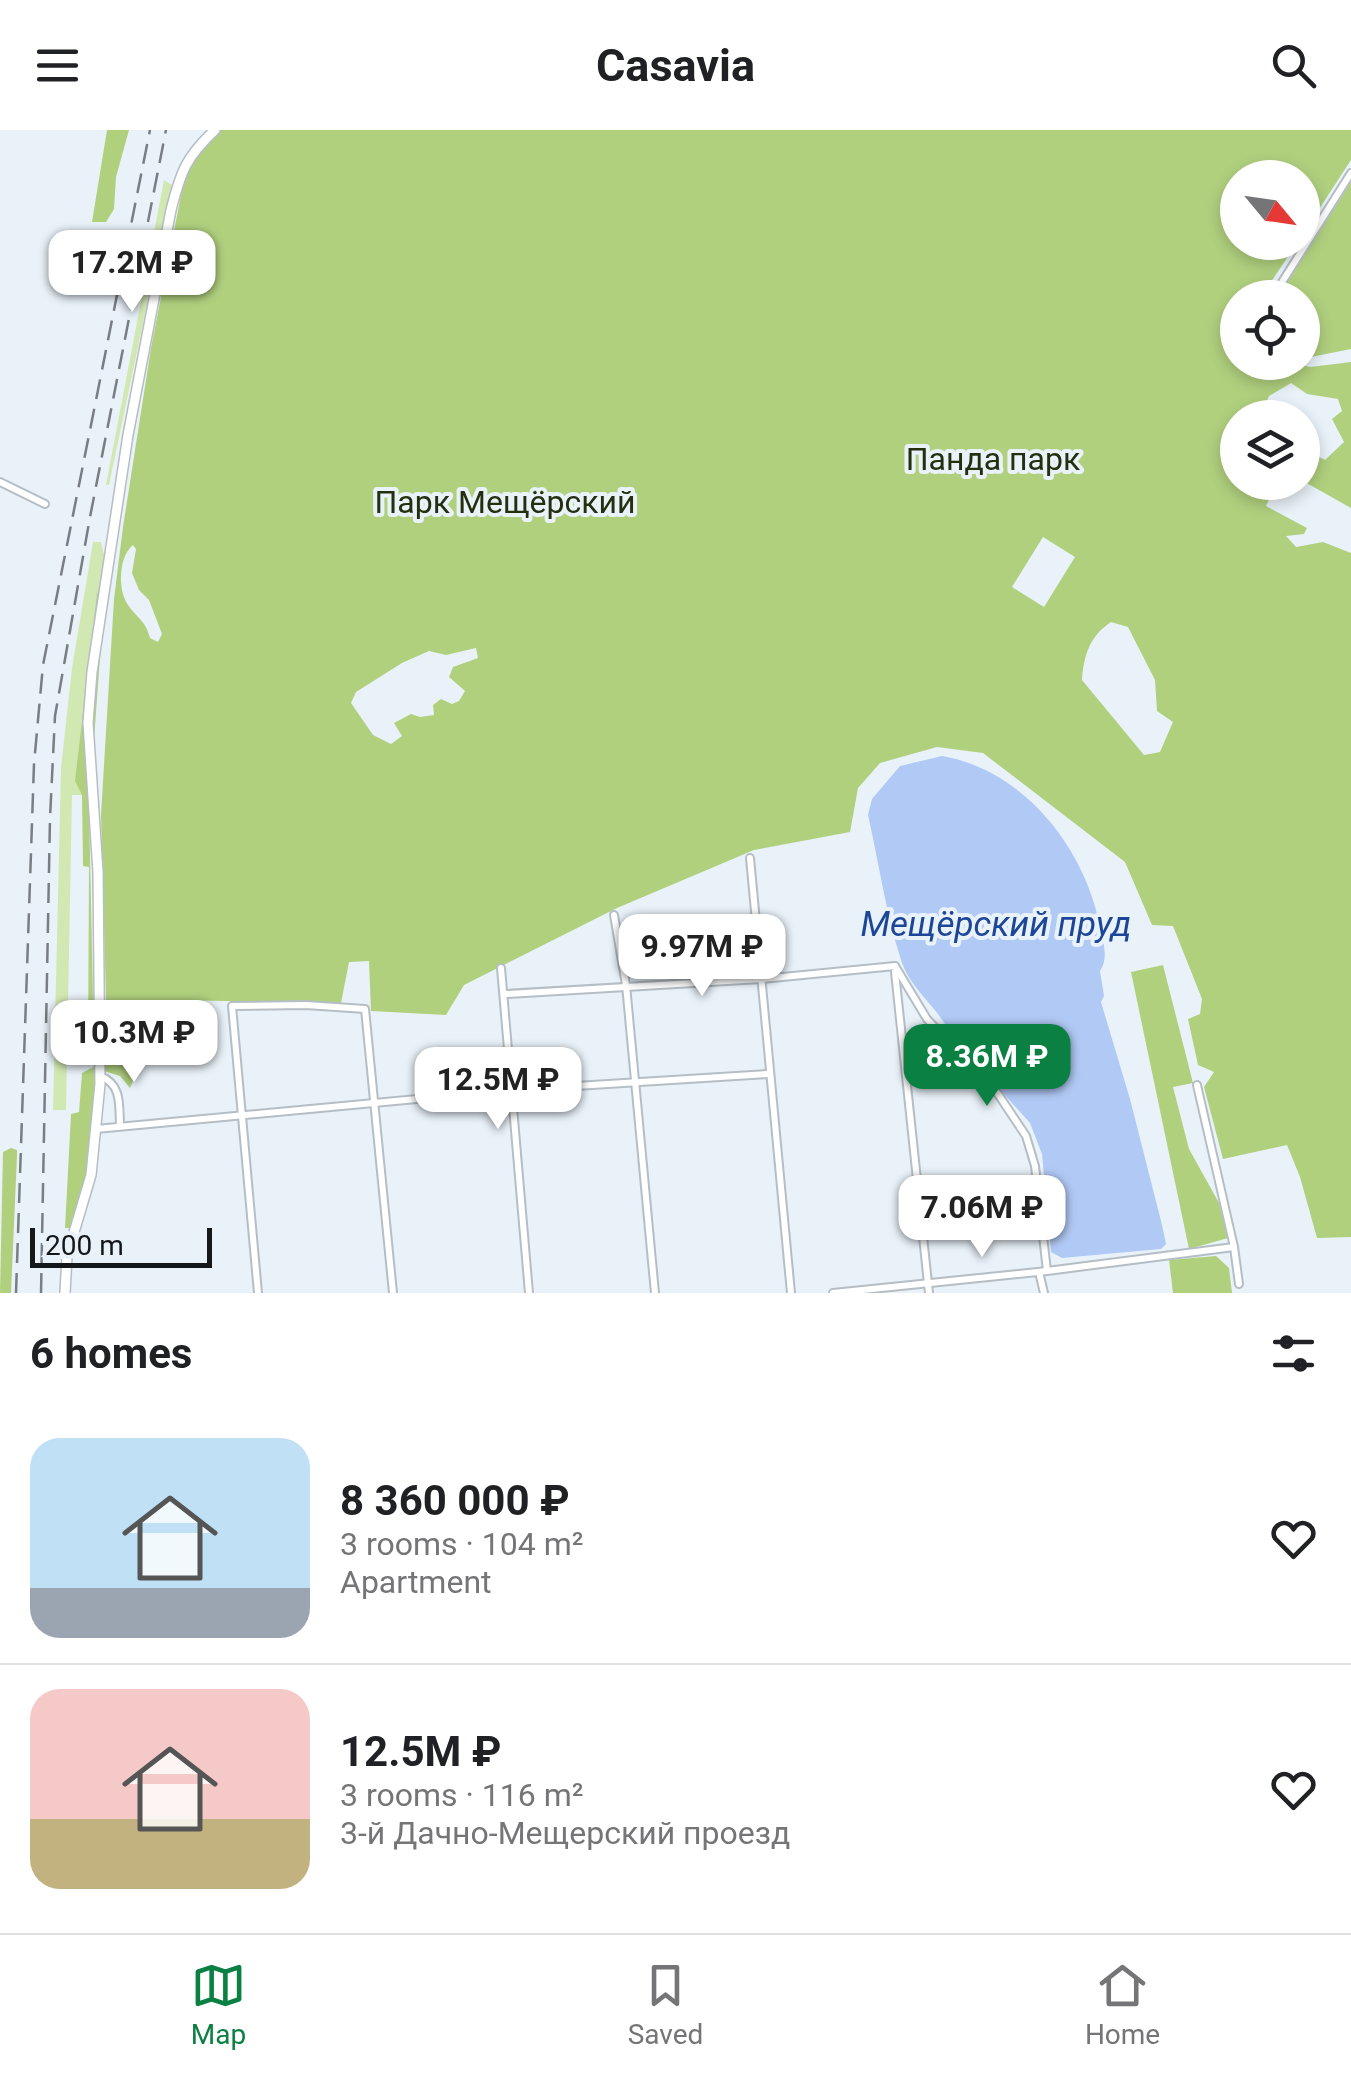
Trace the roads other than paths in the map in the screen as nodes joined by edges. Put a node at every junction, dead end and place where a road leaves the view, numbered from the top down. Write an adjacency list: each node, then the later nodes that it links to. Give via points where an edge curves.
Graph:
1 (216, 130): 14 (street, via 189,156 176,192 100,606 88,723)
2 (1351, 172): 3 (street)
3 (1283, 280)
4 (0, 482): 5 (street)
5 (45, 504)
6 (750, 858): 10 (street)
7 (614, 915): 11 (street)
8 (895, 966): 10 (street); 23 (street, via 927,1019 998,1094 1026,1136 1035,1166); 24 (street)
9 (502, 968): 12 (street)
10 (762, 978): 11 (street); 13 (street)
11 (626, 985): 12 (street); 15 (street)
12 (506, 994): 17 (street)
13 (768, 1074): 15 (street); 31 (street)
14 (100, 1076): 20 (street, via 116,1089); 21 (street)
15 (635, 1081): 17 (street); 30 (street)
16 (1197, 1084): 22 (street)
17 (512, 1090): 18 (street); 29 (street)
18 (375, 1102): 19 (street); 19 (street, via 364,1009 232,1006); 28 (street)
19 (239, 1116): 20 (street); 27 (street)
20 (120, 1125): 21 (street)
21 (96, 1129): 26 (street, via 88,1193 66,1260)
22 (1234, 1248): 23 (street); 25 (street)
23 (1043, 1272): 24 (street); 34 (street)
24 (928, 1283): 32 (street); 33 (street)
25 (1239, 1284)
26 (66, 1293)
27 (258, 1293)
28 (393, 1293)
29 (528, 1293)
30 (655, 1293)
31 (791, 1293)
32 (833, 1293)
33 (929, 1293)
34 (1044, 1293)

